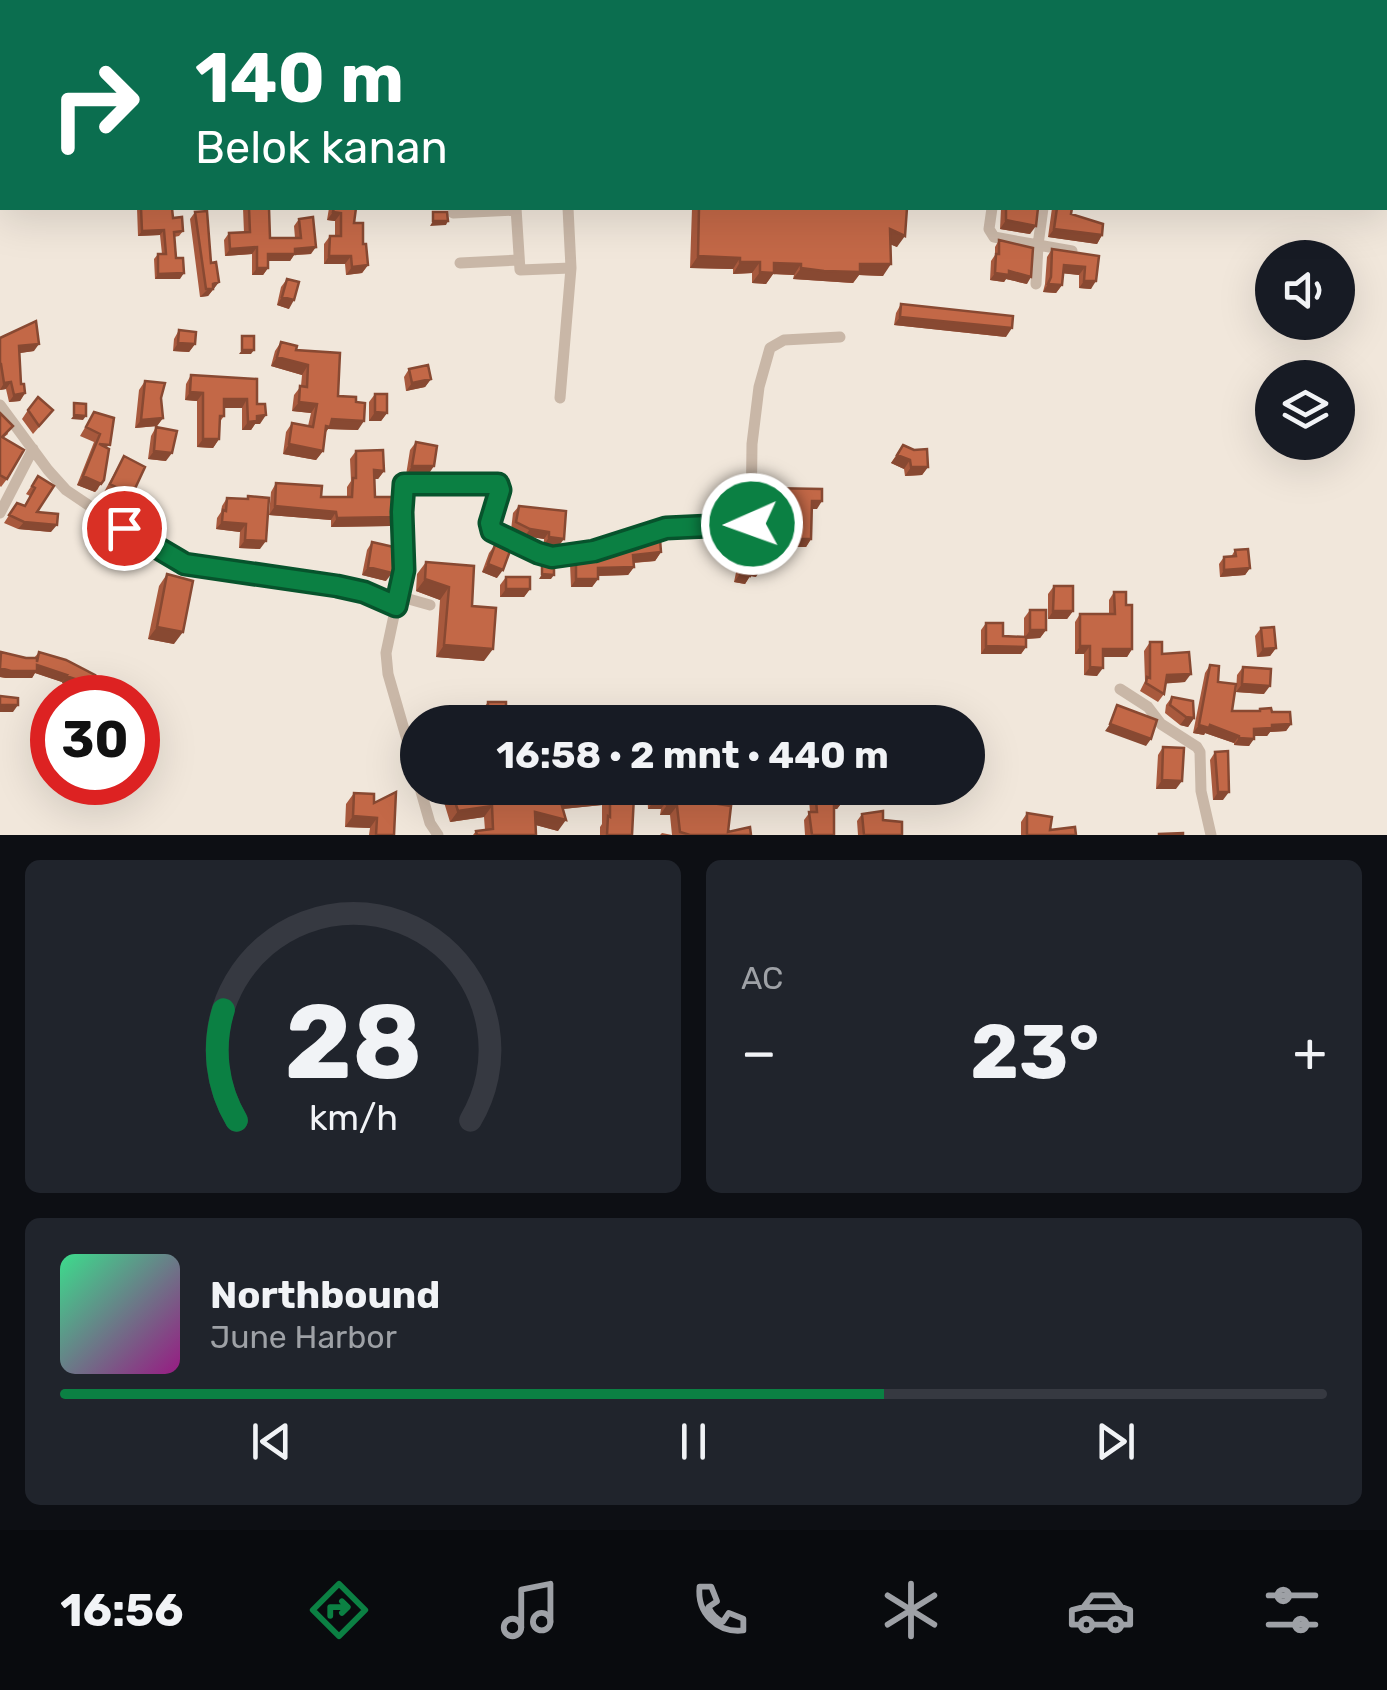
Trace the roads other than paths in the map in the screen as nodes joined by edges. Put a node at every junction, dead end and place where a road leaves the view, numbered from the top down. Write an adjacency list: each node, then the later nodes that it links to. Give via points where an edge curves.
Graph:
1 (503, 210): 6 (street)
2 (516, 210): 9 (street)
3 (568, 210): 11 (street)
4 (992, 210): 7 (street, via 994,237)
5 (1043, 210): 7 (street)
6 (453, 214)
7 (1038, 246): 8 (street); 12 (street)
8 (1072, 251)
9 (519, 260): 10 (street); 11 (street, via 520,270)
10 (460, 263)
11 (572, 268): 14 (street)
12 (1036, 284)
13 (840, 337): 18 (street, via 784,340 770,348 752,444 751,525 666,528 552,557 492,531 498,484 406,484)
14 (560, 398)
15 (0, 405): 16 (street)
16 (33, 449): 17 (street); 18 (street, via 66,490 185,564)
17 (0, 513)
18 (397, 601): 19 (street); 21 (street, via 386,654)
19 (430, 604)
20 (1120, 689): 24 (street, via 1197,747)
21 (400, 716)
22 (425, 805): 23 (street)
23 (438, 835)
24 (1211, 835)

